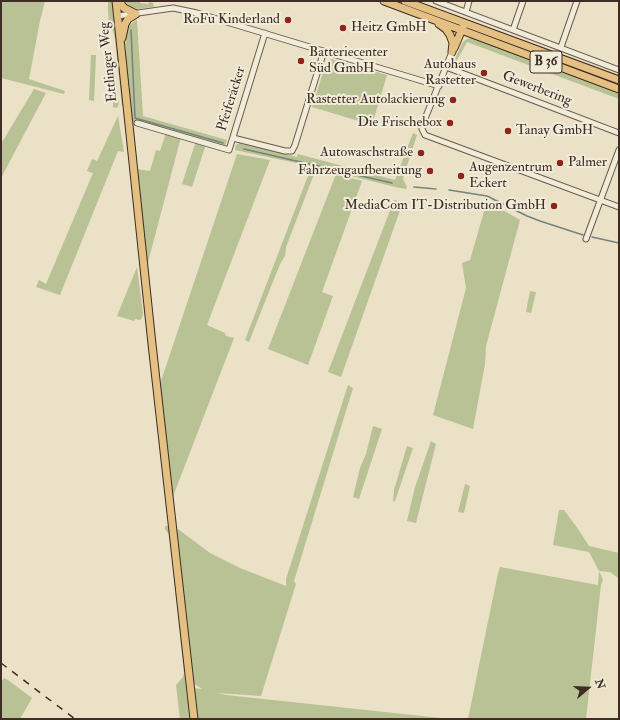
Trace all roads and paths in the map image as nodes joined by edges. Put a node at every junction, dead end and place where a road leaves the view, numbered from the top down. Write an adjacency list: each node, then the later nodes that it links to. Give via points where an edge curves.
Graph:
1 (117, 1): 9 (main road); 10 (main road, Ettlinger Weg)
2 (384, 1): 11 (main road, B 36)
3 (405, 1): 12 (main road, B 36)
4 (436, 1): 8 (street)
5 (469, 1): 8 (street)
6 (523, 1): 14 (street)
7 (577, 1): 18 (street)
8 (466, 12): 14 (street)
9 (136, 14): 10 (street); 15 (street, via 173,8); 17 (main road, via 125,24)
10 (120, 16): 17 (main road, Ettlinger Weg)
11 (433, 20): 13 (main road, B 36); 20 (main road, via 450,35 453,43)
12 (464, 23): 13 (main road); 23 (main road, B 36)
13 (461, 30): 16 (main road, B 36); 20 (main road)
14 (513, 30): 18 (street)
15 (265, 33): 19 (street); 28 (street, Pfeiferäcker)
16 (472, 35): 20 (main road, via 464,38); 25 (main road, B 36)
17 (120, 44): 33 (main road, Ettlinger Weg)
18 (561, 47): 22 (street)
19 (324, 51): 24 (street); 28 (street, via 292,151)
20 (452, 52): 21 (street)
21 (446, 67): 24 (street); 27 (street, Gewerbering)
22 (619, 70)
23 (619, 80)
24 (439, 86): 30 (street, via 422,126 425,135)
25 (619, 89)
26 (137, 123): 28 (street, Pfeiferäcker, via 229,150)
27 (619, 133)
28 (233, 138)
29 (619, 150): 30 (street)
30 (601, 200): 31 (street); 32 (street)
31 (619, 206)
32 (586, 239)
33 (194, 719)

